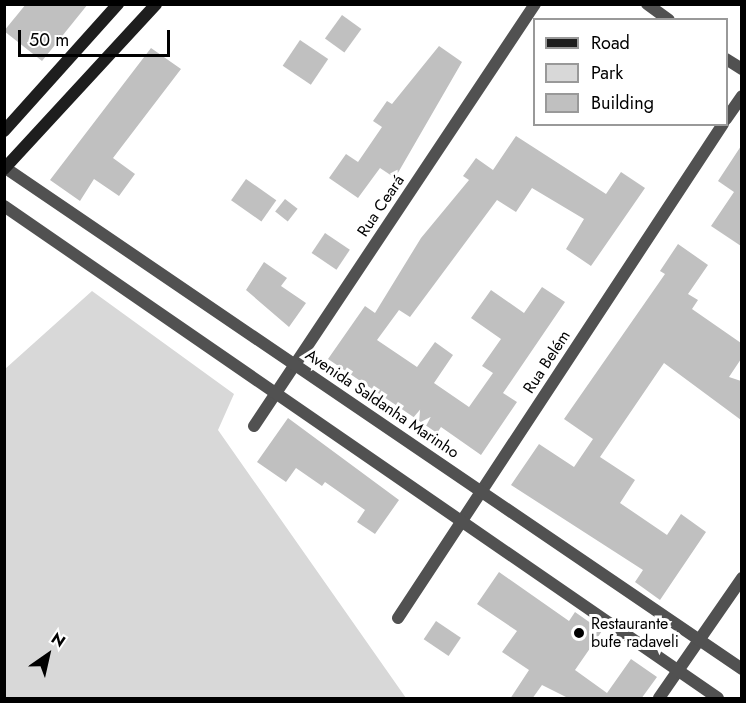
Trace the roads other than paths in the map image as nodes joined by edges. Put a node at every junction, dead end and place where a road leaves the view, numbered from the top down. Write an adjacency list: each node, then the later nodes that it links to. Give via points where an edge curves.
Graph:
1 (118, 4): 11 (main road)
2 (156, 4): 12 (main road)
3 (535, 4): 14 (street, Rua Ceará)
4 (647, 4): 5 (street)
5 (666, 18)
6 (728, 60): 7 (street)
7 (741, 69)
8 (741, 96): 9 (street)
9 (728, 116)
10 (722, 126): 17 (street, Rua Belém)
11 (4, 131)
12 (5, 168): 14 (street, Avenida Saldanha Marinho)
13 (4, 206): 15 (street)
14 (295, 365): 15 (street, Rua Ceará); 17 (street, Avenida Saldanha Marinho)
15 (276, 394): 16 (street, Rua Ceará); 18 (street)
16 (254, 426)
17 (481, 492): 18 (street, Rua Belém); 21 (street, Avenida Saldanha Marinho)
18 (460, 524): 20 (street, Rua Belém); 23 (street)
19 (741, 578): 21 (street)
20 (398, 618)
21 (699, 640): 22 (street, Avenida Saldanha Marinho); 23 (street)
22 (741, 669)
23 (678, 671): 24 (street); 25 (street)
24 (659, 699)
25 (718, 699)

